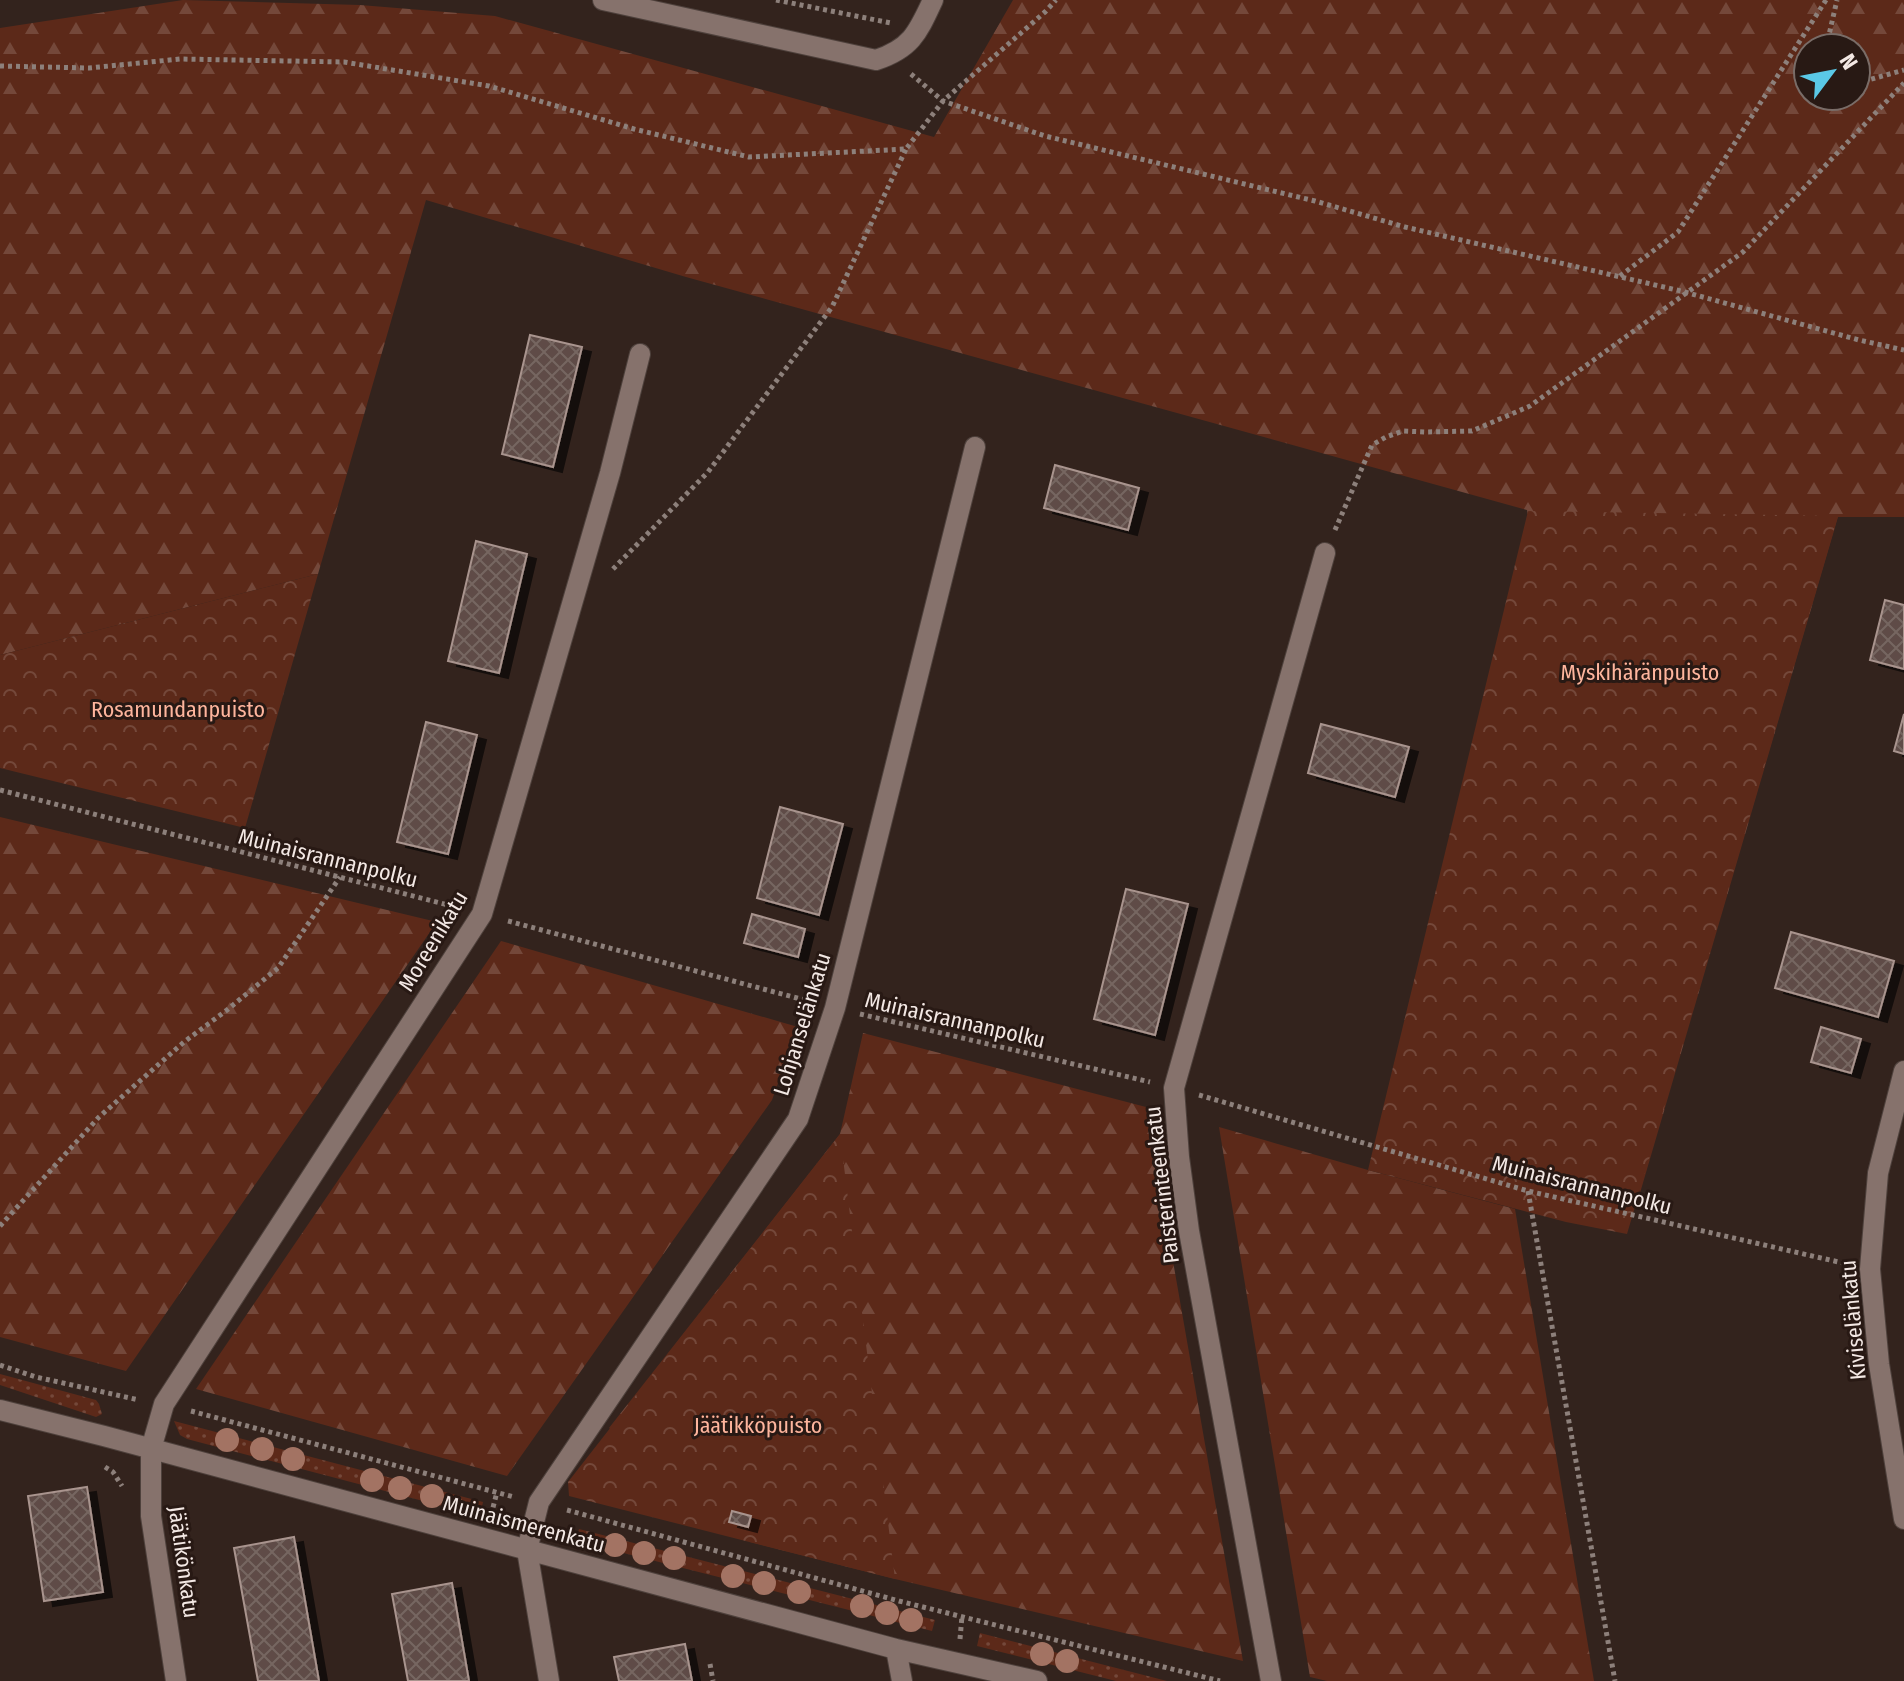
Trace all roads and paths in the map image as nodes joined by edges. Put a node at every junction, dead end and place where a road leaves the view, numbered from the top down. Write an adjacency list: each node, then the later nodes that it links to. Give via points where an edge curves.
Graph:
1 (603, 0): 9 (street, via 876,60)
2 (776, 0): 7 (path)
3 (933, 0): 7 (street)
4 (1056, 0): 14 (path)
5 (1826, 0): 16 (path, via 1678,232)
6 (1837, 0): 8 (path)
7 (919, 29): 9 (street)
8 (1830, 32)
9 (890, 56): 14 (path)
10 (0, 66): 15 (path, via 89,68 180,59 344,62 489,86 749,157)
11 (1904, 70): 12 (path)
12 (1872, 79)
13 (1904, 83): 17 (path, via 1743,252)
14 (943, 101): 15 (path); 16 (path, via 1045,136)
15 (906, 149): 22 (path, via 832,307 708,472)
16 (1619, 277): 17 (path)
17 (1686, 293): 18 (path); 21 (path, via 1530,406 1472,431 1403,431 1372,445)
18 (1904, 350)
19 (640, 354): 25 (street, Moreenikatu)
20 (975, 447): 26 (street, Lohjanselänkatu)
21 (1325, 553): 28 (street, Paisterinteenkatu)
22 (612, 569)
23 (0, 790): 24 (path, Muinaisrannanpolku)
24 (340, 877): 25 (path, Muinaisrannanpolku); 30 (path, via 278,968 99,1117)
25 (482, 914): 26 (path, Muinaisrannanpolku); 33 (street, Moreenikatu)
26 (835, 1008): 28 (path, Muinaisrannanpolku); 36 (street, Lohjanselänkatu, via 798,1119)
27 (1904, 1071): 31 (street, Kiviselänkatu, via 1878,1173)
28 (1174, 1088): 29 (path, Muinaisrannanpolku); 47 (street, Paisterinteenkatu, via 1189,1231)
29 (1528, 1191): 31 (path, Muinaisrannanpolku); 48 (path)
30 (0, 1226)
31 (1870, 1269): 37 (street, Kiviselänkatu)
32 (0, 1365): 33 (path)
33 (164, 1404): 35 (street, Moreenikatu); 36 (path)
34 (0, 1410): 35 (street, Muinaismerenkatu)
35 (151, 1449): 38 (street, Muinaismerenkatu); 41 (street, Jäätikönkatu, via 151,1516)
36 (539, 1502): 38 (street, Lohjanselänkatu); 46 (path, via 899,1601)
37 (1904, 1519)
38 (527, 1550): 39 (street, Muinaismerenkatu); 42 (street)
39 (896, 1649): 44 (street); 45 (street, Muinaismerenkatu)
40 (710, 1664): 43 (path)
41 (176, 1681)
42 (549, 1681)
43 (713, 1681)
44 (902, 1681)
45 (1037, 1681)
46 (1220, 1681)
47 (1271, 1681)
48 (1615, 1681)

